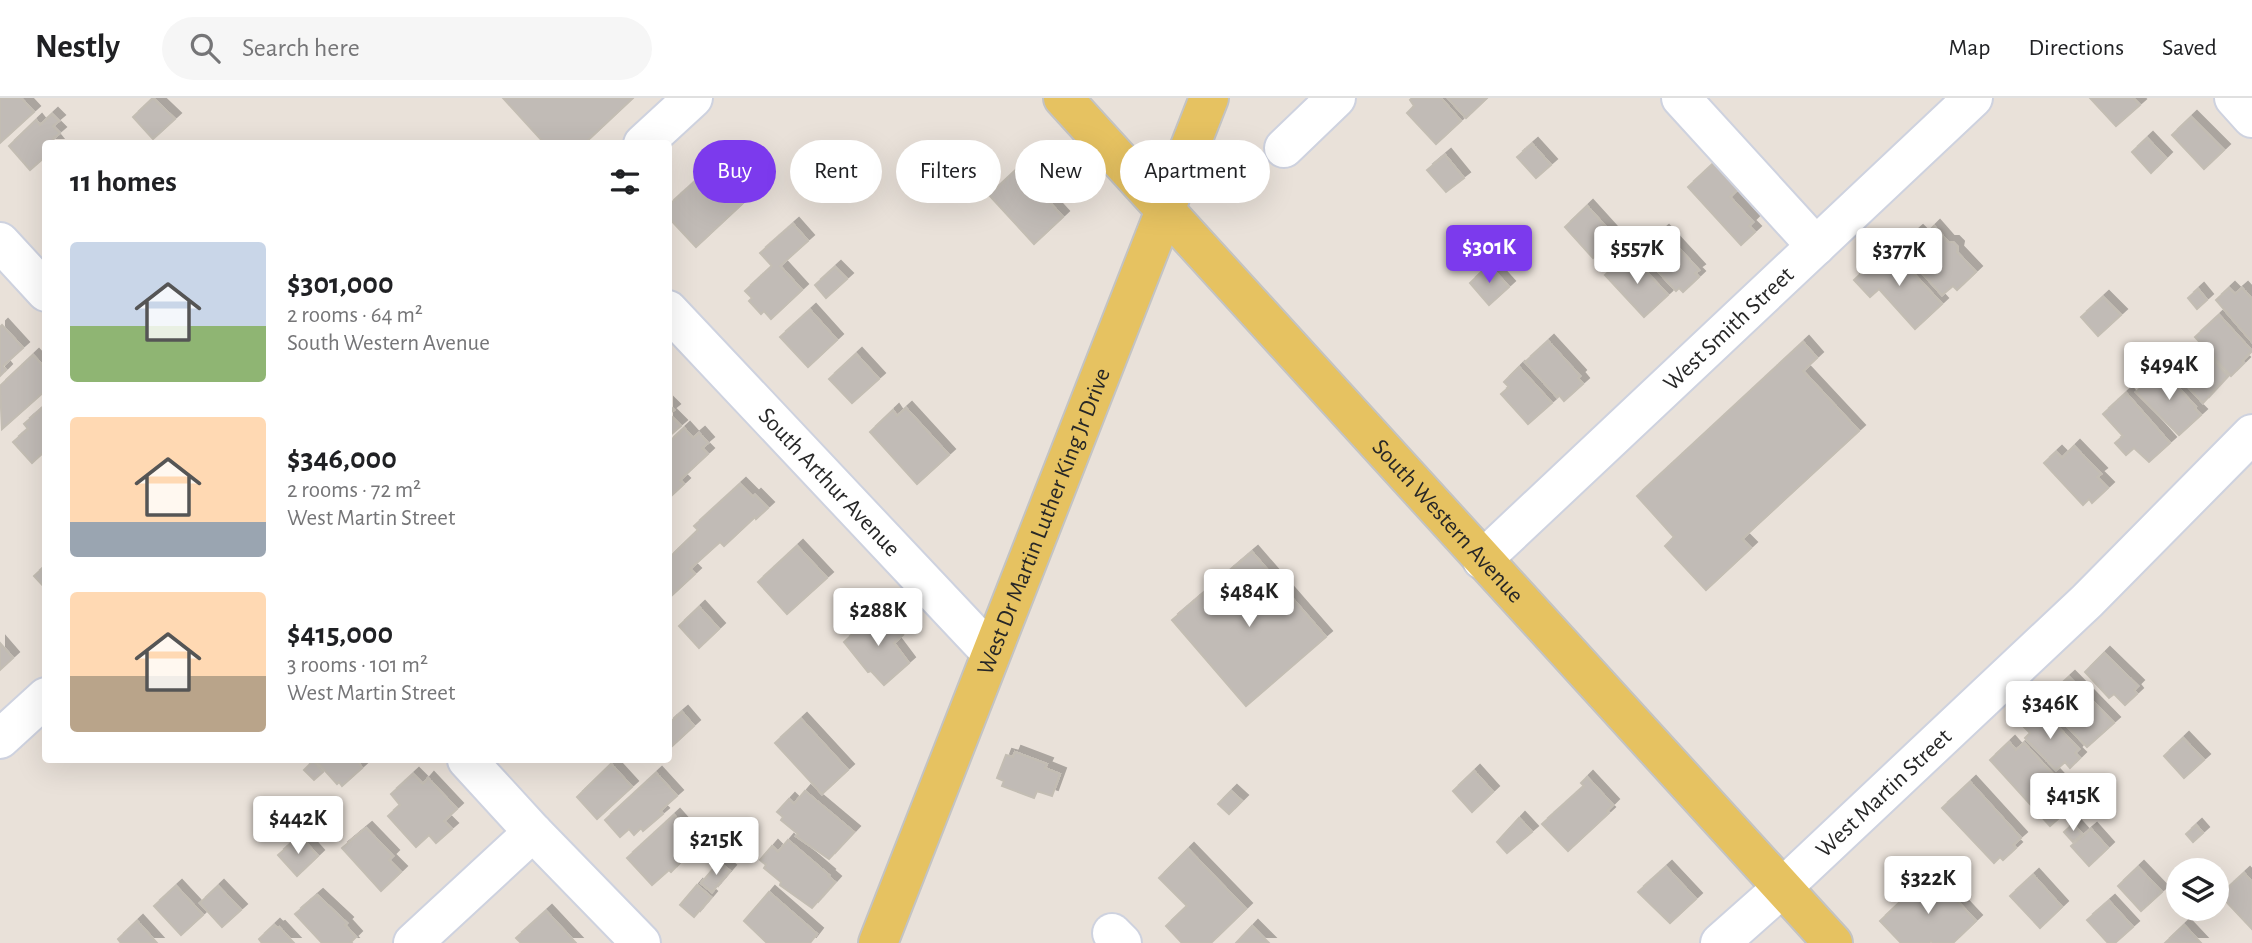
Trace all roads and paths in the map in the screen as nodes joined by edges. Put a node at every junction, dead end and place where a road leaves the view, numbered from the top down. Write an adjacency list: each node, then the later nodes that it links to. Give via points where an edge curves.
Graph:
1 (693, 98): 9 (street)
2 (1063, 98): 11 (main road, South Western Avenue)
3 (1209, 98): 11 (main road, West Dr Martin Luther King Jr Drive)
4 (1336, 98): 10 (street)
5 (1681, 98): 13 (street)
6 (1973, 98): 13 (street, West Smith Street)
7 (2234, 98): 8 (street)
8 (2252, 118)
9 (647, 140)
10 (1284, 148)
11 (1165, 210): 17 (main road, South Western Avenue); 18 (main road, West Dr Martin Luther King Jr Drive)
12 (0, 242): 14 (street)
13 (1816, 246): 17 (street, West Smith Street)
14 (42, 288)
15 (672, 314): 18 (street, South Arthur Avenue)
16 (2252, 433): 23 (street, West Martin Street, via 2087,601)
17 (1482, 560): 23 (main road, South Western Avenue)
18 (991, 653): 26 (main road, West Dr Martin Luther King Jr Drive)
19 (42, 701): 20 (street)
20 (0, 739)
21 (470, 763): 22 (street)
22 (533, 832): 24 (street); 25 (street)
23 (1782, 888): 27 (street, West Martin Street); 28 (main road, South Western Avenue)
24 (413, 943)
25 (641, 943)
26 (878, 943)
27 (1720, 943)
28 (1833, 943)

